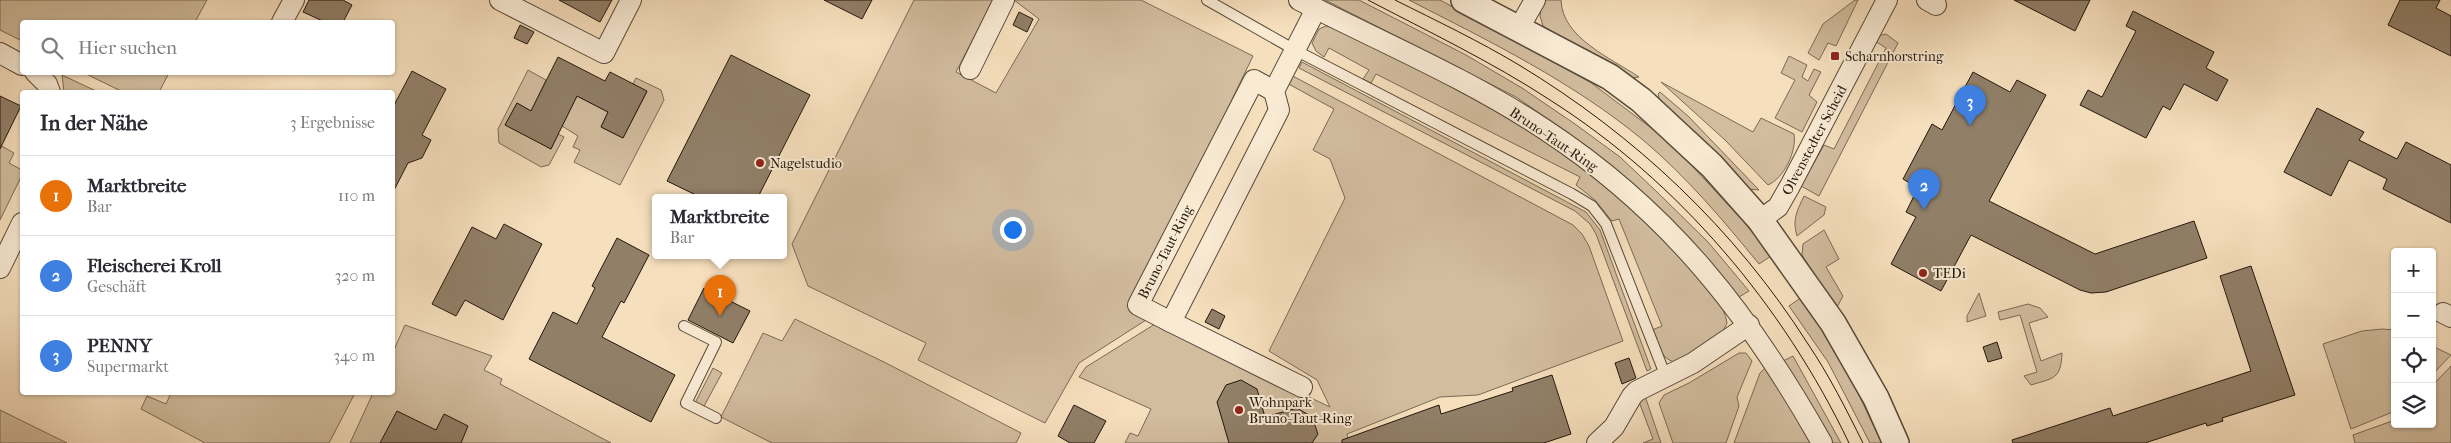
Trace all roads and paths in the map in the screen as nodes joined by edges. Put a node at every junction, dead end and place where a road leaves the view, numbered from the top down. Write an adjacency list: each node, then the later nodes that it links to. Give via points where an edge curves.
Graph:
1 (294, 0): 10 (street)
2 (500, 0): 3 (street, via 604,53)
3 (631, 0)
4 (1004, 0): 15 (street)
5 (1207, 0): 12 (lane)
6 (1464, 0): 11 (street)
7 (1534, 0): 11 (street)
8 (1887, 0): 19 (street, Olvenstedter Scheid, via 1778,207)
9 (1307, 4): 12 (street, Bruno-Taut-Ring); 23 (street, Bruno-Taut-Ring, via 1474,88 1558,138 1620,186 1669,230)
10 (283, 20)
11 (1520, 28): 19 (street, via 1605,73 1631,92 1694,148)
12 (1295, 50): 18 (street, Bruno-Taut-Ring); 25 (lane, via 1592,206 1606,224)
13 (0, 53): 14 (street)
14 (20, 64)
15 (970, 69)
16 (38, 75): 17 (street)
17 (49, 90)
18 (1274, 91): 22 (street, via 1279,110); 22 (street, Bruno-Taut-Ring, via 1254,80 1138,304)
19 (1760, 220): 30 (street, via 1837,331 1879,404)
20 (20, 227): 21 (street)
21 (0, 268)
22 (1171, 322): 26 (street, Bruno-Taut-Ring)
23 (1749, 324): 25 (street, via 1693,363); 29 (street, Bruno-Taut-Ring)
24 (684, 326): 27 (lane, via 716,342 686,403)
25 (1666, 377): 28 (street, via 1634,394 1614,427)
26 (1302, 387)
27 (716, 418)
28 (1597, 443)
29 (1822, 443)
30 (1896, 443)

